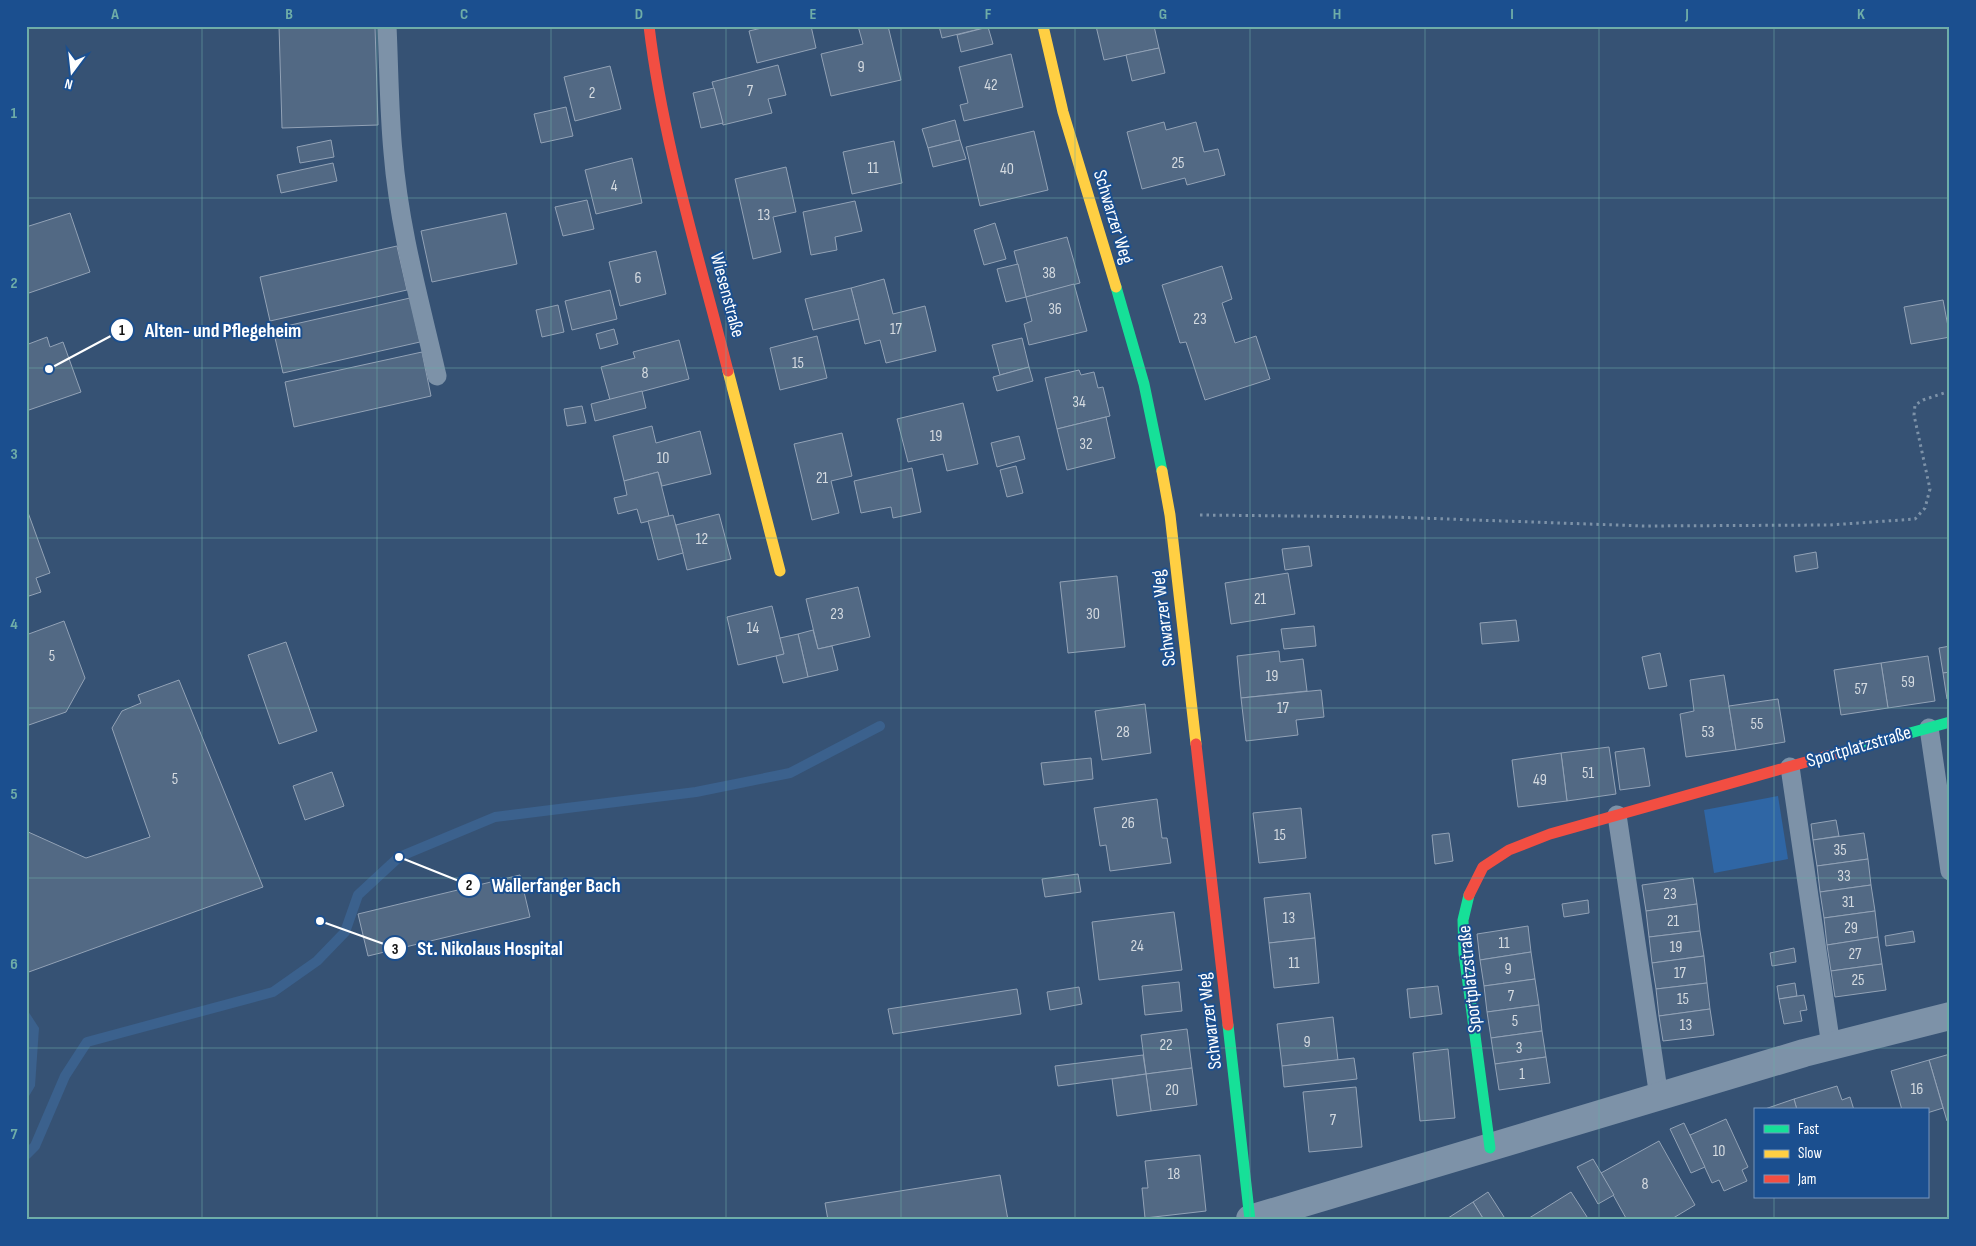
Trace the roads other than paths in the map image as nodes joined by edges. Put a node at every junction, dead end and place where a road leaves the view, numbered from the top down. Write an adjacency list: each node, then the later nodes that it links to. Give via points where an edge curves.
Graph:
1 (387, 26): 4 (lane, via 392,153 398,196)
2 (649, 26): 5 (street, Wiesenstraße, via 672,158)
3 (1043, 26): 15 (street, Schwarzer Weg, via 1062,107 1139,365 1170,514)
4 (437, 376)
5 (780, 572)
6 (1950, 722): 7 (street, Sportplatzstraße)
7 (1929, 728): 8 (street, Sportplatzstraße); 10 (lane, Sportplatzstraße)
8 (1790, 767): 9 (street, Sportplatzstraße); 12 (lane, Sportplatzstraße)
9 (1617, 816): 13 (lane); 14 (street, Sportplatzstraße, via 1550,834 1509,850 1483,867 1469,892 1463,920 1464,953)
10 (1950, 871)
11 (1950, 1016): 12 (street)
12 (1832, 1046): 13 (street)
13 (1659, 1097): 14 (street)
14 (1490, 1148): 15 (street)
15 (1250, 1219)

